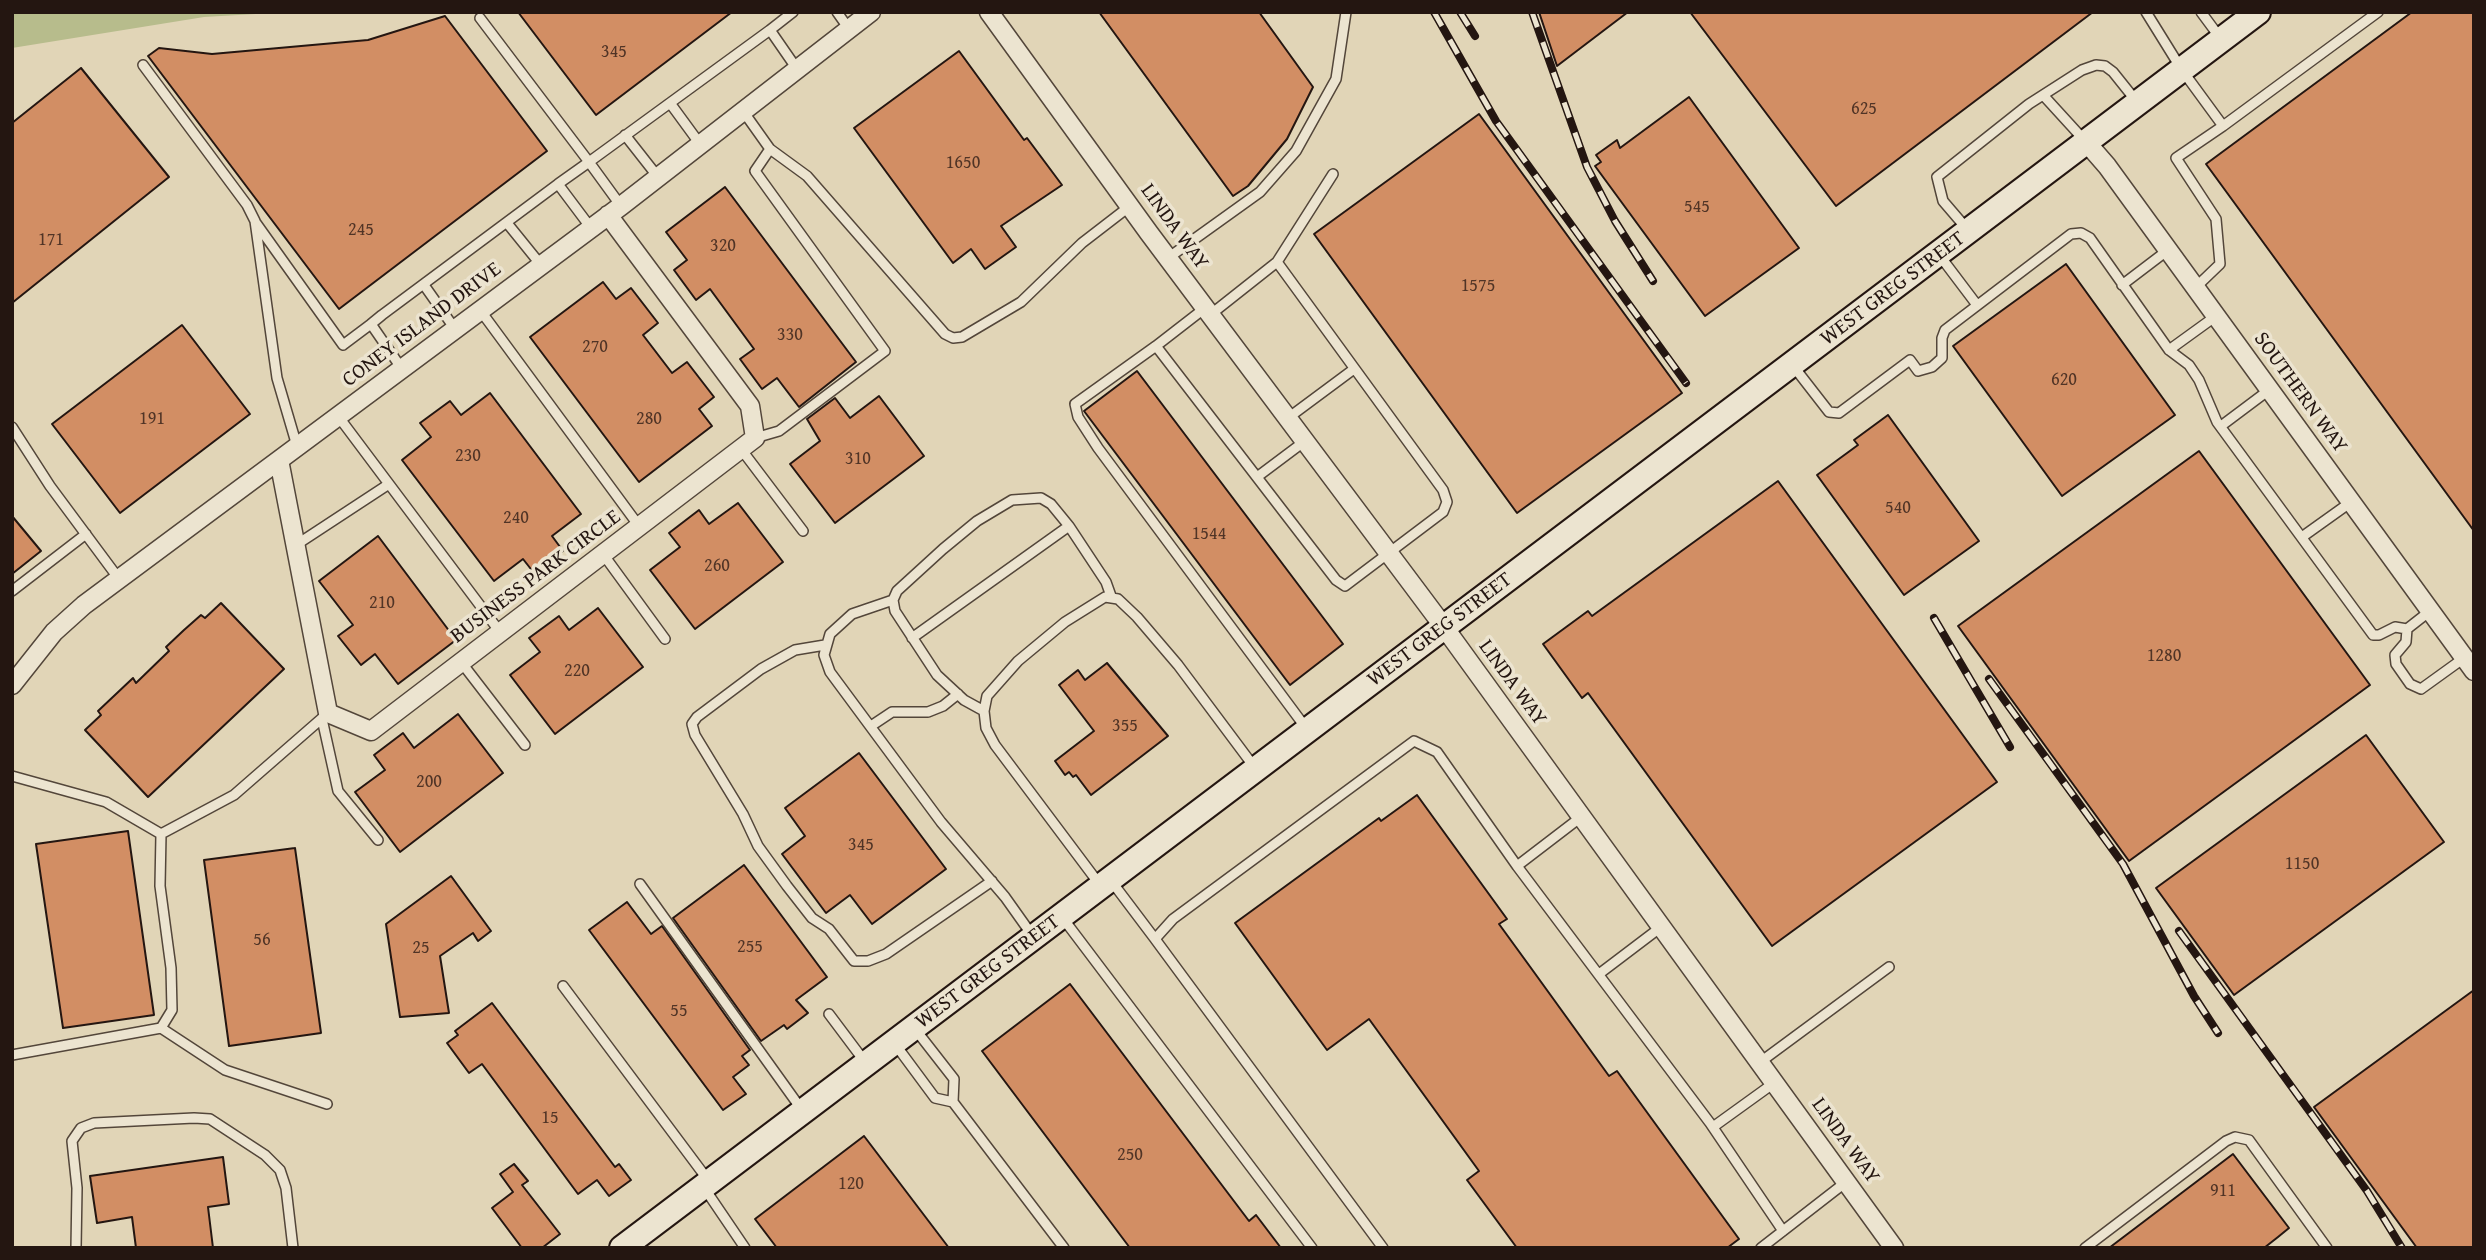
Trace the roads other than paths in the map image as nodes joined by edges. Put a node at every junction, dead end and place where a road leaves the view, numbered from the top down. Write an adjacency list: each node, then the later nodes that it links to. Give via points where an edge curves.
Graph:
1 (793, 12): 12 (lane)
2 (837, 12): 11 (lane)
3 (871, 12): 11 (street, CONEY ISLAND DRIVE)
4 (989, 12): 30 (street, LINDA WAY)
5 (1346, 12): 38 (lane, via 1336,79 1296,151 1260,192)
6 (2146, 12): 16 (lane)
7 (2202, 12): 13 (lane)
8 (2258, 12): 13 (main road, WEST GREG STREET)
9 (2378, 12): 21 (lane)
10 (480, 18): 26 (lane)
11 (849, 29): 15 (street, CONEY ISLAND DRIVE)
12 (770, 30): 15 (lane); 18 (lane)
13 (2222, 40): 16 (main road, WEST GREG STREET)
14 (143, 65): 32 (lane)
15 (797, 69): 20 (street, CONEY ISLAND DRIVE)
16 (2182, 70): 19 (main road, WEST GREG STREET); 21 (lane)
17 (2043, 95): 19 (lane, via 2082,70 2105,66); 23 (lane); 35 (lane, via 1937,177 1943,201)
18 (670, 103): 22 (lane); 24 (lane)
19 (2138, 104): 23 (main road, WEST GREG STREET)
20 (743, 111): 24 (street, CONEY ISLAND DRIVE); 25 (lane)
21 (2223, 126): 43 (lane, via 2176,158 2216,219 2220,264)
22 (625, 135): 26 (lane); 28 (lane)
23 (2087, 143): 35 (main road, WEST GREG STREET); 36 (street, SOUTHERN WAY)
24 (700, 144): 28 (street, CONEY ISLAND DRIVE)
25 (770, 149): 30 (lane, via 807,176 953,338 962,338 1021,302 1082,243); 61 (lane, via 755,171 885,351 779,431)
26 (589, 162): 29 (lane); 31 (lane)
27 (1333, 174): 39 (lane)
28 (658, 177): 31 (street, CONEY ISLAND DRIVE)
29 (558, 184): 33 (lane); 34 (lane)
30 (1130, 206): 38 (street, LINDA WAY)
31 (615, 210): 34 (street, CONEY ISLAND DRIVE); 61 (street, via 750,406)
32 (255, 221): 48 (lane, via 344,345); 62 (lane, via 277,378)
33 (507, 223): 40 (lane); 41 (lane)
34 (591, 228): 40 (street, CONEY ISLAND DRIVE)
35 (1970, 231): 37 (main road, WEST GREG STREET)
36 (2168, 250): 42 (lane); 43 (street, SOUTHERN WAY)
37 (1939, 255): 44 (lane); 52 (main road, WEST GREG STREET)
38 (1168, 258): 46 (street, LINDA WAY)
39 (1277, 262): 46 (lane); 54 (lane)
40 (541, 265): 45 (street, CONEY ISLAND DRIVE)
41 (424, 285): 48 (lane); 49 (lane)
42 (2122, 285): 44 (lane, via 2090,238 2071,234); 51 (lane)
43 (2195, 288): 47 (street, SOUTHERN WAY)
44 (1977, 304): 52 (lane, via 1945,330 1942,358 1932,367 1918,371 1910,360 1839,413 1829,412)
45 (480, 310): 49 (street, CONEY ISLAND DRIVE); 67 (lane)
46 (1208, 312): 50 (lane); 57 (street, LINDA WAY)
47 (2216, 316): 51 (lane); 55 (street, SOUTHERN WAY)
48 (371, 324): 53 (lane)
49 (455, 329): 53 (street, CONEY ISLAND DRIVE)
50 (1156, 346): 64 (lane); 93 (lane, via 1075,404 1078,417)
51 (2169, 351): 58 (lane, via 2189,365)
52 (1793, 365): 80 (main road, WEST GREG STREET)
53 (402, 369): 56 (street, CONEY ISLAND DRIVE)
54 (1354, 369): 57 (lane); 73 (lane, via 1443,490 1447,502 1443,512)
55 (2269, 390): 58 (lane); 66 (street, SOUTHERN WAY)
56 (338, 416): 62 (street, CONEY ISLAND DRIVE); 65 (lane)
57 (1288, 418): 60 (street, LINDA WAY)
58 (2221, 426): 71 (lane)
59 (12, 427): 70 (lane)
60 (1305, 441): 64 (lane); 73 (street, LINDA WAY)
61 (748, 443): 67 (street, BUSINESS PARK CIRCLE); 69 (lane)
62 (297, 446): 63 (street, CONEY ISLAND DRIVE)
63 (278, 460): 72 (street); 75 (street, CONEY ISLAND DRIVE)
64 (1257, 477): 73 (lane, via 1345,586)
65 (389, 484): 72 (lane); 82 (lane)
66 (2351, 502): 71 (lane); 79 (street, SOUTHERN WAY)
67 (639, 526): 74 (street, BUSINESS PARK CIRCLE)
68 (1069, 526): 77 (lane); 78 (lane, via 1041,498 1012,500 976,521 897,591); 83 (lane)
69 (803, 531)
70 (86, 534): 75 (lane); 76 (lane)
71 (2302, 537): 81 (lane, via 2373,635 2395,627)
72 (295, 546): 91 (street)
73 (1388, 553): 80 (street, LINDA WAY)
74 (603, 554): 82 (street, BUSINESS PARK CIRCLE); 84 (lane)
75 (119, 579): 88 (street, CONEY ISLAND DRIVE, via 54,632)
76 (12, 591)
77 (1111, 596): 90 (lane, via 1089,606 1018,661 987,696); 95 (lane, via 1137,617)
78 (893, 600): 83 (lane); 85 (lane, via 852,614)
79 (2430, 611): 81 (lane); 87 (street, SOUTHERN WAY)
80 (1444, 627): 93 (main road, WEST GREG STREET); 97 (street, LINDA WAY)
81 (2407, 629): 87 (lane, via 2406,642 2395,655 2410,684 2421,689)
82 (500, 632): 86 (street, BUSINESS PARK CIRCLE)
83 (912, 638): 89 (lane, via 937,675)
84 (664, 639)
85 (825, 645): 92 (lane, via 830,672); 101 (lane, via 795,650 761,670 692,724 758,846 812,918 829,929 854,961 868,961 894,949)
86 (461, 662): 91 (street, BUSINESS PARK CIRCLE, via 372,731); 94 (lane)
87 (2469, 665)
88 (12, 685)
89 (958, 694): 90 (lane); 92 (lane, via 928,712 892,712)
90 (984, 711): 102 (lane, via 995,745)
91 (325, 716): 98 (lane, via 234,795); 99 (lane, via 338,790)
92 (871, 726): 101 (lane, via 941,822)
93 (1308, 730): 95 (main road, WEST GREG STREET)
94 (525, 745)
95 (1256, 769): 102 (main road, WEST GREG STREET)
96 (12, 776): 98 (lane, via 106,802)
97 (1581, 817): 100 (lane); 105 (street, LINDA WAY)
98 (161, 834): 113 (lane, via 160,886 172,1010)
99 (378, 840)
100 (1517, 866): 107 (lane, via 1437,752 1414,741 1173,919); 109 (lane)
101 (992, 881): 106 (lane)
102 (1105, 883): 104 (main road, WEST GREG STREET); 107 (lane)
103 (640, 884): 121 (lane)
104 (1061, 916): 106 (main road, WEST GREG STREET); 131 (lane)
105 (1661, 927): 109 (lane); 117 (street, LINDA WAY)
106 (1033, 937): 112 (main road, WEST GREG STREET)
107 (1155, 939): 132 (lane)
108 (1889, 967): 117 (lane)
109 (1600, 974): 122 (lane)
110 (563, 986): 124 (lane)
111 (829, 1014): 116 (lane)
112 (914, 1027): 114 (main road, WEST GREG STREET); 119 (lane, via 954,1080)
113 (161, 1028): 115 (lane); 120 (lane, via 225,1070)
114 (894, 1042): 116 (main road, WEST GREG STREET); 119 (lane, via 935,1098)
115 (12, 1055)
116 (866, 1063): 121 (main road, WEST GREG STREET)
117 (1759, 1063): 118 (street, LINDA WAY)
118 (1774, 1083): 122 (lane); 123 (street, LINDA WAY)
119 (953, 1102): 130 (lane)
120 (327, 1104)
121 (803, 1111): 124 (main road, WEST GREG STREET)
122 (1713, 1127): 125 (lane)
123 (1846, 1182): 125 (lane); 134 (street, LINDA WAY)
124 (706, 1184): 128 (main road, WEST GREG STREET); 129 (lane)
125 (1783, 1231): 133 (lane)
126 (76, 1248): 127 (lane, via 72,1141 81,1128 94,1123 194,1118 209,1119 280,1171)
127 (293, 1248)
128 (622, 1248)
129 (745, 1248)
130 (1064, 1248)
131 (1312, 1248)
132 (1383, 1248)
133 (1760, 1248)
134 (1894, 1248)
135 (2085, 1248): 136 (lane, via 2235,1137 2249,1140)
136 (2327, 1248)

